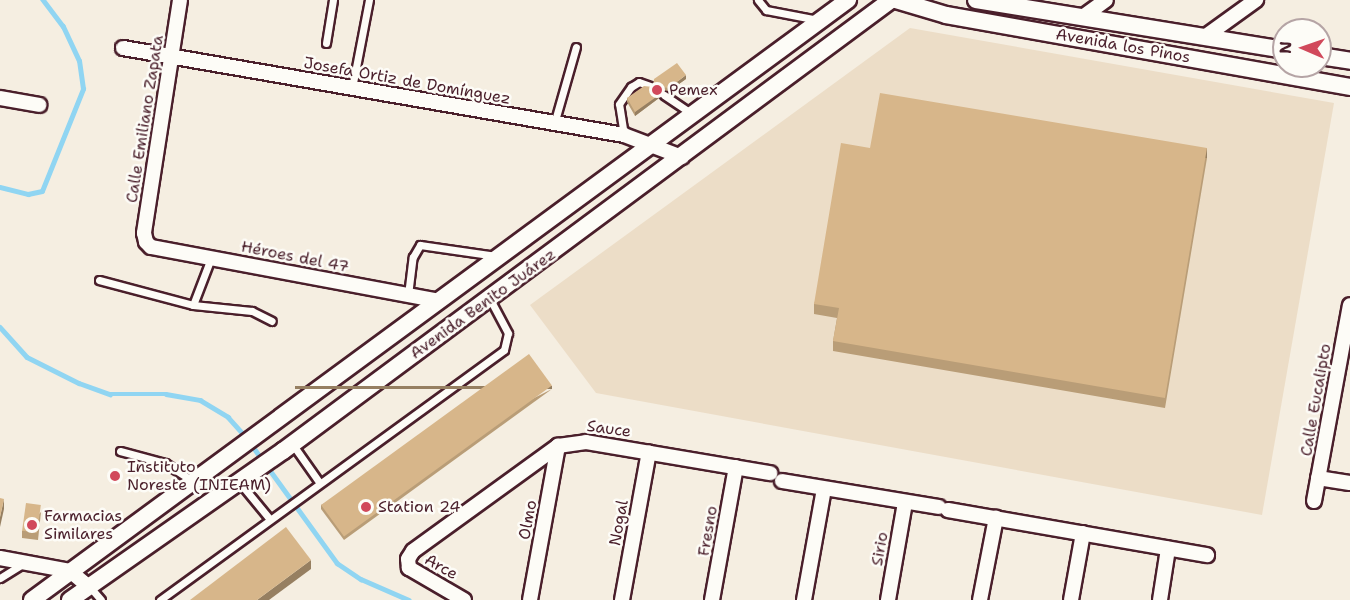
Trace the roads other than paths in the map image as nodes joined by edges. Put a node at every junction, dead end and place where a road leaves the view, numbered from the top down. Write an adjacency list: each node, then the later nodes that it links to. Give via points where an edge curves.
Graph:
1 (180, 0): 18 (street, Calle Emiliano Zapata)
2 (333, 0): 14 (lane)
3 (369, 0): 23 (lane)
4 (758, 0): 12 (lane, via 766,10)
5 (848, 0): 12 (street, Avenida Benito Juárez)
6 (891, 0): 31 (street, Avenida Benito Juárez)
7 (896, 0): 22 (street, Avenida los Pinos, via 946,15)
8 (976, 0): 11 (street, Avenida los Pinos)
9 (1106, 0): 11 (street)
10 (1256, 0): 13 (street)
11 (1084, 16): 13 (street, Avenida los Pinos)
12 (820, 21): 27 (street, Avenida Benito Juárez)
13 (1206, 36): 17 (street, Avenida los Pinos)
14 (326, 43)
15 (576, 47): 28 (lane)
16 (123, 48): 18 (street, Josefa Ortiz de Domínguez)
17 (1272, 48)
18 (172, 56): 23 (street, Josefa Ortiz de Domínguez); 32 (street, Calle Emiliano Zapata, via 144,233)
19 (1332, 58): 20 (street)
20 (1350, 61)
21 (650, 86): 29 (lane, via 639,82 619,104)
22 (1350, 87)
23 (352, 88): 28 (street, Josefa Ortiz de Domínguez)
24 (664, 95): 27 (lane)
25 (0, 98): 26 (street)
26 (39, 105)
27 (693, 115): 30 (street, Avenida Benito Juárez)
28 (554, 124): 29 (street, Josefa Ortiz de Domínguez)
29 (624, 135): 30 (street, Josefa Ortiz de Domínguez)
30 (650, 146): 31 (street, Josefa Ortiz de Domínguez); 33 (street, Avenida Benito Juárez)
31 (682, 158): 37 (street, Avenida Benito Juárez)
32 (146, 242): 34 (street, Héroes del 47)
33 (500, 256): 36 (lane, via 420,245 413,257); 38 (street, Avenida Benito Juárez)
34 (211, 258): 36 (street, Héroes del 47); 39 (lane)
35 (99, 280): 39 (lane)
36 (408, 295): 38 (street, Héroes del 47)
37 (490, 298): 43 (street, Avenida Benito Juárez); 50 (lane, via 508,333 504,350)
38 (439, 301): 49 (street, Avenida Benito Juárez)
39 (193, 305): 41 (lane, via 252,310)
40 (1350, 305): 48 (street, Calle Eucalipto)
41 (272, 321)
42 (558, 446): 45 (street, Sauce, via 580,441); 61 (street, Sauce); 71 (street, Olmo)
43 (288, 448): 47 (street, Avenida Benito Juárez); 50 (lane)
44 (120, 450): 49 (lane, via 165,463)
45 (649, 452): 46 (street, Sauce); 72 (street, Nogal)
46 (736, 467): 52 (street, Sauce); 73 (street, Fresno)
47 (244, 478): 55 (lane); 65 (street, Avenida Benito Juárez)
48 (1318, 478): 51 (street); 53 (street, Calle Eucalipto)
49 (193, 481): 63 (street, Avenida Benito Juárez)
50 (319, 482): 55 (lane)
51 (1350, 483)
52 (824, 489): 54 (street, Sauce); 74 (street)
53 (1314, 501)
54 (904, 503): 56 (street, Sauce); 75 (street, Sirio)
55 (269, 518): 69 (lane)
56 (996, 518): 57 (street, Sauce); 76 (street)
57 (1083, 534): 58 (street, Sauce); 77 (street)
58 (1168, 549): 59 (street, Sauce); 78 (street)
59 (1207, 555)
60 (0, 558): 62 (street)
61 (408, 559): 70 (street, Arce, via 410,568)
62 (24, 563): 63 (street); 64 (lane)
63 (70, 571): 65 (street); 66 (street, Avenida Benito Juárez)
64 (0, 578)
65 (88, 586): 67 (street, Avenida Benito Juárez); 68 (lane)
66 (32, 600)
67 (70, 600)
68 (101, 600)
69 (160, 600)
70 (464, 600)
71 (530, 600)
72 (622, 600)
73 (712, 600)
74 (804, 600)
75 (888, 600)
76 (980, 600)
77 (1071, 600)
78 (1160, 600)

